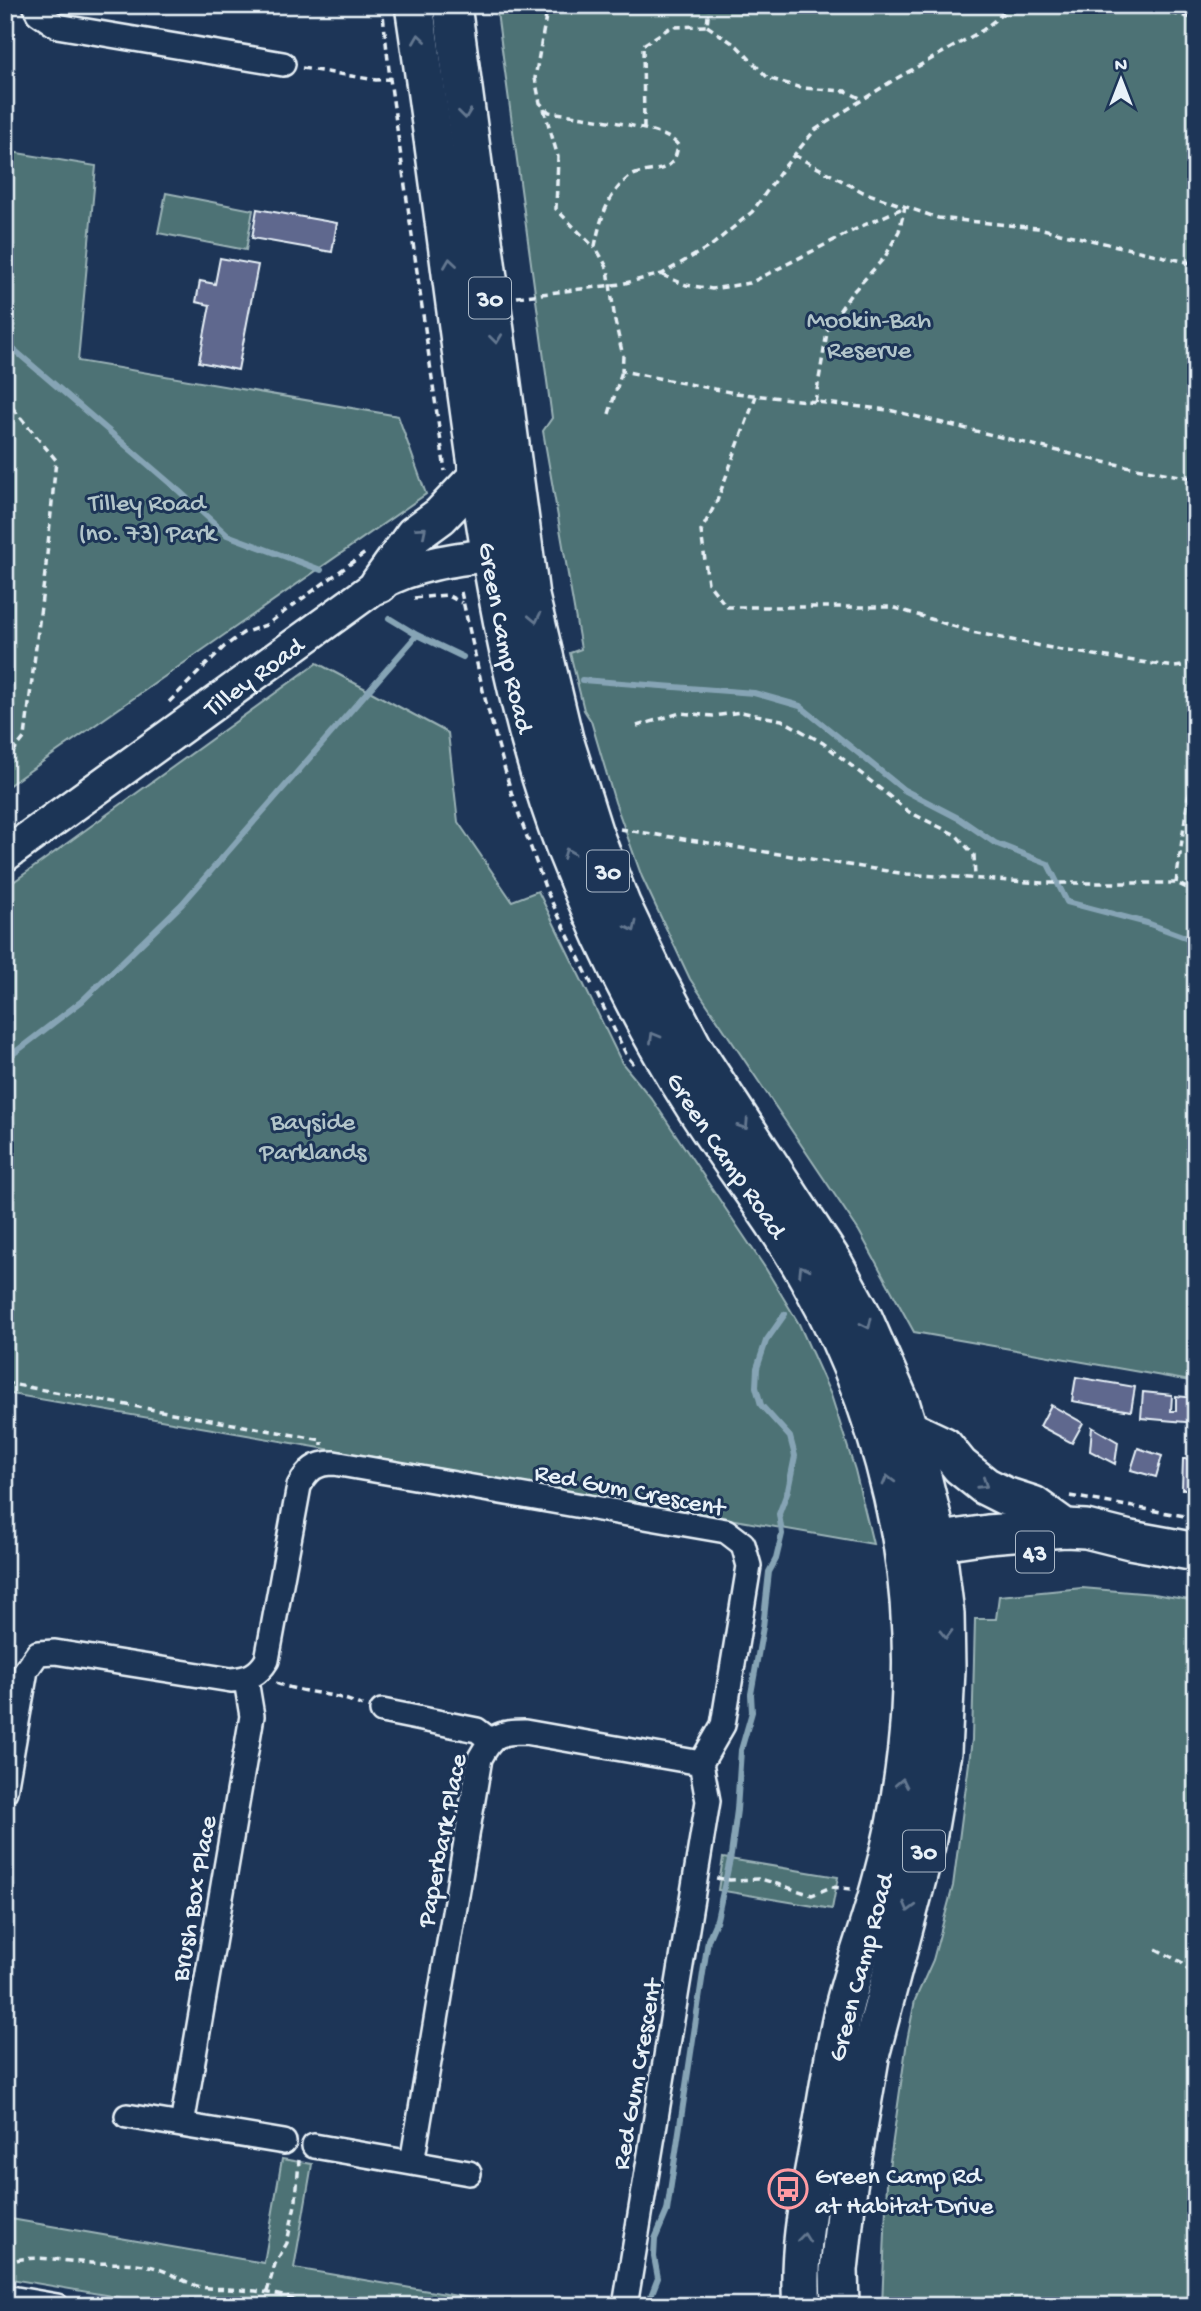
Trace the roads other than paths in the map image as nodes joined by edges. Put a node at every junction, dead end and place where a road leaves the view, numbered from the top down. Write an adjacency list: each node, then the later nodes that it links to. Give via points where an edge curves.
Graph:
1 (35, 5): 4 (street, via 38,13 57,26)
2 (414, 5): 5 (main road, Green Camp Road / 30, one-way to 2)
3 (452, 5): 6 (main road, Green Camp Road / 30, one-way to 6, via 491,301)
4 (283, 64)
5 (462, 474): 6 (main road, Green Camp Road / 30); 7 (main road, one-way to 5, via 414,535 440,516)
6 (506, 552): 7 (main road, Tilley Road, via 398,573); 9 (main road, Green Camp Road / 30, one-way to 9, via 530,596 564,739 621,904 694,1049 833,1262 883,1358); 13 (main road, Green Camp Road / 30, one-way to 6, via 891,1487 865,1400 834,1326 810,1280 667,1061 602,938 540,776 508,659)
7 (394, 591): 8 (main road, Tilley Road)
8 (5, 855)
9 (910, 1430): 10 (main road, 43, one-way to 10, via 944,1446 985,1486); 13 (main road, Green Camp Road / 30, via 927,1493)
10 (1063, 1511): 11 (main road, 43, via 1086,1529); 13 (main road, via 1027,1529)
11 (1130, 1540): 12 (main road, 43); 13 (main road, 43, via 1089,1548)
12 (1196, 1552)
13 (921, 1556): 26 (main road, Green Camp Road / 30, one-way to 13, via 806,2220 838,2036 883,1879 905,1766); 27 (main road, Green Camp Road / 30, one-way to 27, via 945,1614 942,1752 926,1845 871,2052 846,2199)
14 (246, 1679): 17 (street, Red Gum Crescent, via 267,1660 299,1486 308,1470 322,1463 726,1531 743,1544 749,1566 723,1725); 18 (street, via 38,1653 26,1670); 20 (street, Brush Box Place, via 252,1716)
15 (382, 1712): 16 (street, via 477,1730)
16 (490, 1740): 17 (street, Paperbark Place, via 505,1732 524,1732); 21 (street, Paperbark Place, via 480,1758)
17 (701, 1762): 25 (street, Red Gum Crescent, via 708,1801)
18 (5, 1791)
19 (127, 2116): 20 (street)
20 (181, 2125): 21 (street, via 299,2148)
21 (412, 2163): 22 (street)
22 (469, 2173)
23 (5, 2297): 24 (street)
24 (57, 2306)
25 (625, 2306)
26 (802, 2306)
27 (840, 2306)

